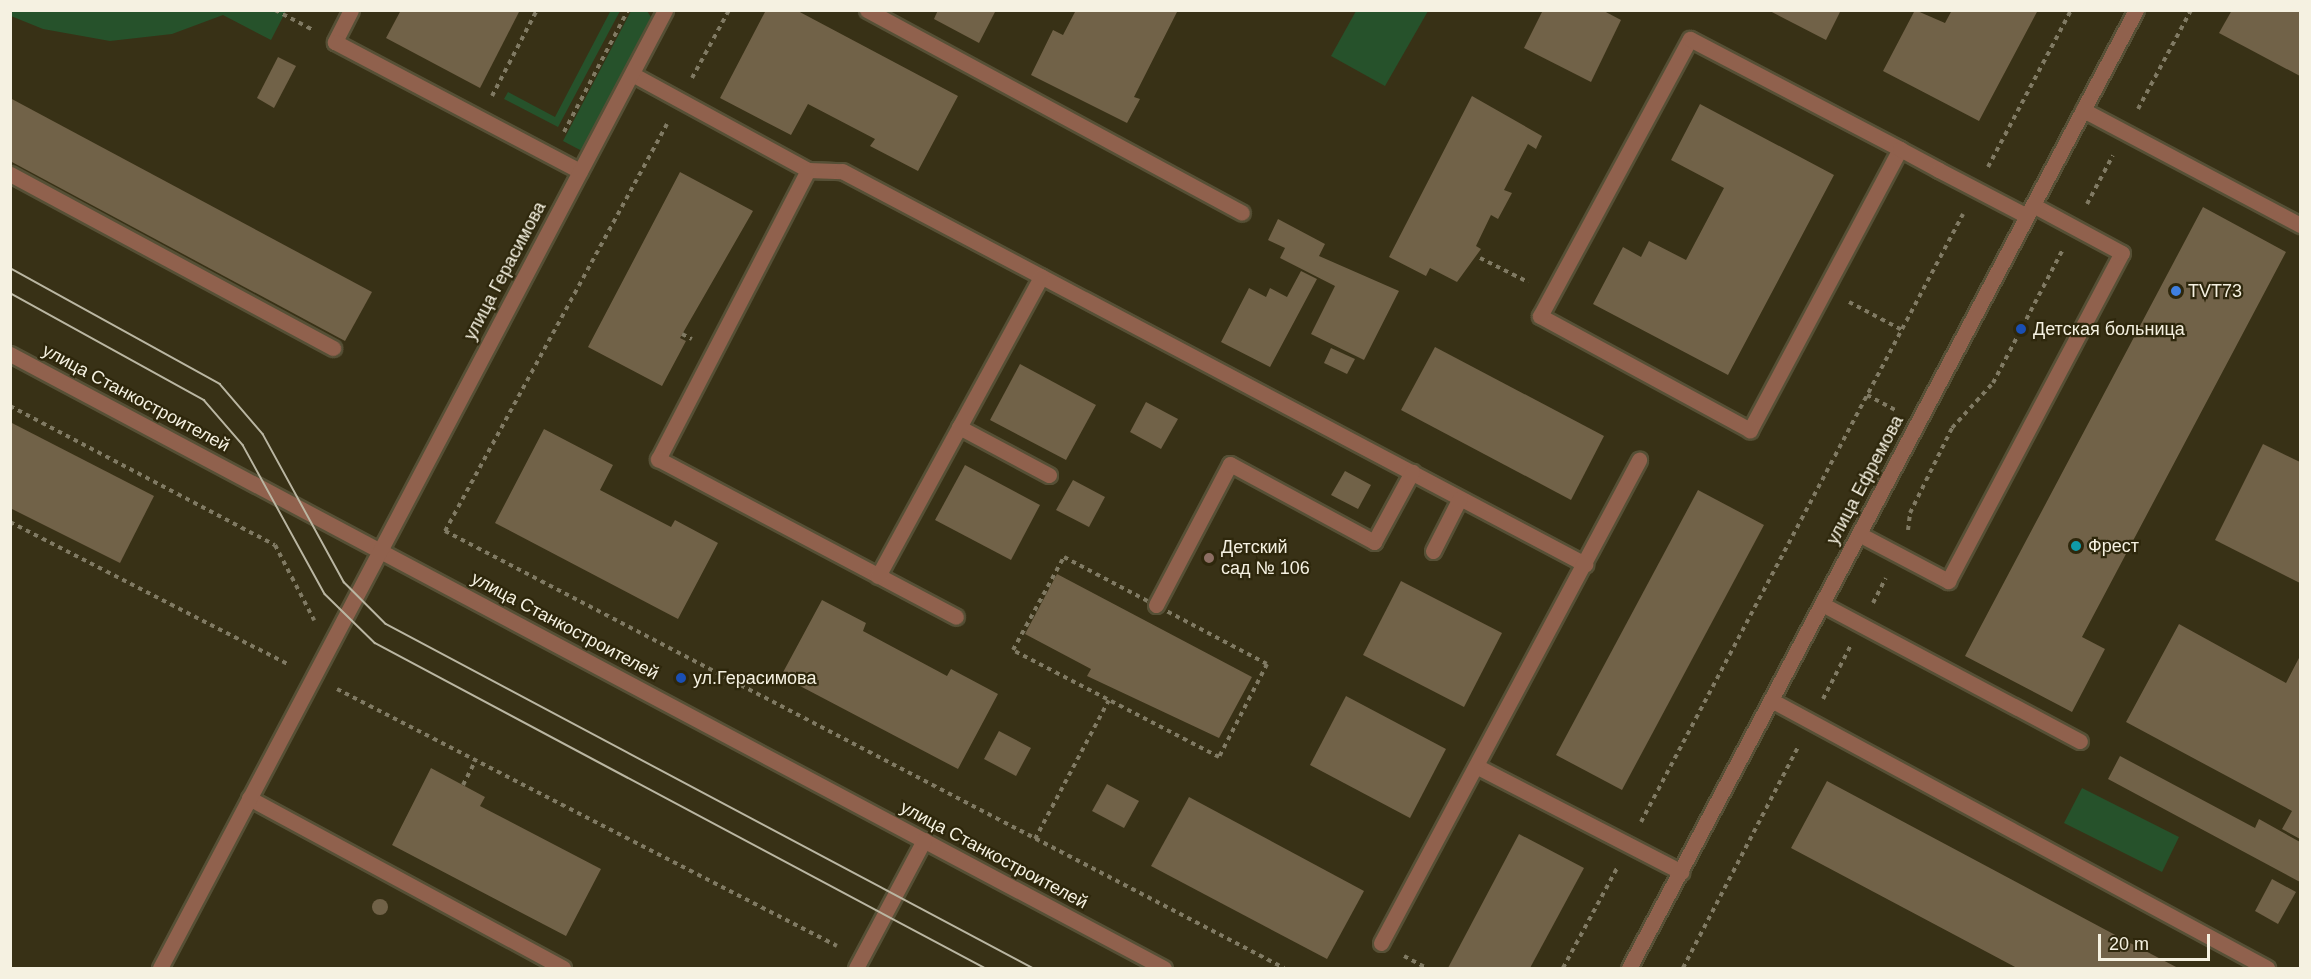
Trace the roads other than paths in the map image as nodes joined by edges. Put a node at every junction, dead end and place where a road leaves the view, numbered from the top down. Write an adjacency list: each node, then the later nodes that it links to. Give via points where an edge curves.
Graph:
1 (351, 10): 9 (street, via 335,42)
2 (665, 10): 5 (street, улица Герасимова)
3 (867, 10): 12 (street)
4 (2136, 10): 6 (street, улица Ефремова)
5 (632, 74): 8 (street); 9 (street, улица Герасимова)
6 (2083, 110): 11 (street, улица Ефремова); 13 (street)
7 (1900, 149): 7 (street, via 1690,39 1540,316 1750,429); 11 (street, via 1976,189)
8 (808, 170): 14 (street, via 842,171); 26 (street, via 658,459)
9 (580, 171): 23 (street, улица Герасимова)
10 (10, 174): 15 (street)
11 (2030, 211): 22 (street, улица Ефремова); 22 (street, via 2122,253 1948,581)
12 (1242, 213)
13 (2301, 225)
14 (1041, 277): 17 (street); 19 (street)
15 (333, 348)
16 (10, 354): 23 (street, улица Станкостроителей)
17 (959, 427): 20 (street); 26 (street)
18 (1639, 460): 25 (street)
19 (1412, 472): 21 (street); 28 (street, via 1374,542 1230,464)
20 (1049, 475)
21 (1460, 498): 24 (street); 25 (street)
22 (1859, 534): 27 (street, улица Ефремова)
23 (380, 549): 33 (street, улица Герасимова); 34 (street, улица Станкостроителей)
24 (1433, 551)
25 (1585, 564): 32 (street)
26 (879, 576): 29 (street)
27 (1822, 604): 30 (street, улица Ефремова); 31 (street)
28 (1156, 605)
29 (956, 618)
30 (1771, 700): 35 (street, улица Ефремова); 42 (street)
31 (2080, 741)
32 (1478, 766): 35 (street); 36 (street)
33 (249, 798): 38 (street, улица Герасимова); 39 (street)
34 (924, 840): 37 (street); 40 (street, улица Станкостроителей)
35 (1680, 872): 41 (street, улица Ефремова)
36 (1381, 943)
37 (859, 964)
38 (160, 969)
39 (563, 969)
40 (1164, 969)
41 (1629, 969)
42 (2267, 969)

